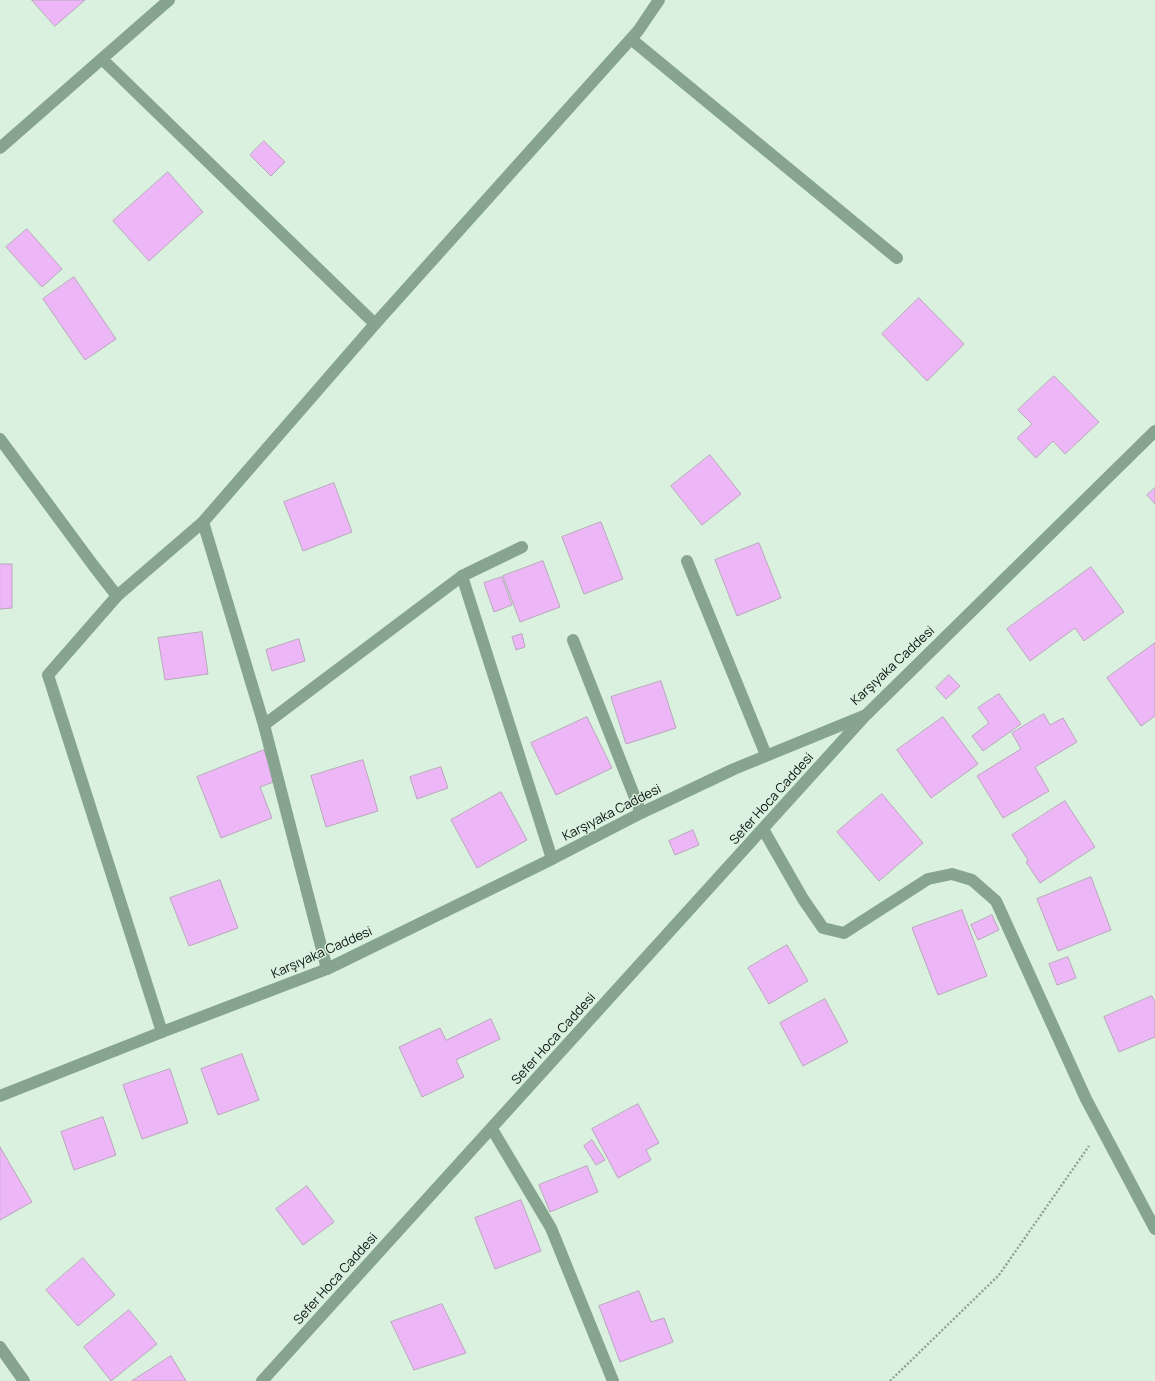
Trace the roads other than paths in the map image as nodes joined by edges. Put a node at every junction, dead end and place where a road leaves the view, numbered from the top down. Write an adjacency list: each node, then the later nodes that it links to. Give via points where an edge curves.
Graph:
1 (169, 0): 4 (street)
2 (659, 0): 3 (street)
3 (631, 39): 6 (street); 7 (street)
4 (102, 59): 5 (street); 7 (street)
5 (0, 148)
6 (897, 258)
7 (375, 324): 10 (street)
8 (1155, 431): 16 (street, Karşıyaka Caddesi)
9 (0, 440): 14 (street)
10 (202, 522): 14 (street); 17 (street)
11 (522, 547): 13 (street)
12 (687, 561): 18 (street)
13 (462, 576): 17 (street); 21 (street)
14 (117, 596): 23 (street, via 48,675)
15 (573, 640): 19 (street)
16 (866, 715): 18 (street, Karşıyaka Caddesi); 20 (street, Sefer Hoca Caddesi)
17 (264, 725): 22 (street)
18 (766, 755): 19 (street, Karşıyaka Caddesi)
19 (641, 813): 21 (street, Karşıyaka Caddesi)
20 (763, 829): 25 (street, Sefer Hoca Caddesi); 26 (street, via 803,899 823,928 844,933 928,879 952,874 972,880 996,901 1086,1100)
21 (552, 859): 22 (street, Karşıyaka Caddesi)
22 (327, 969): 23 (street, Karşıyaka Caddesi)
23 (162, 1032): 24 (street, Karşıyaka Caddesi)
24 (0, 1096)
25 (492, 1129): 29 (street, Sefer Hoca Caddesi); 30 (street, via 551,1228)
26 (1155, 1229)
27 (0, 1347): 28 (street)
28 (24, 1381)
29 (262, 1381)
30 (613, 1381)

